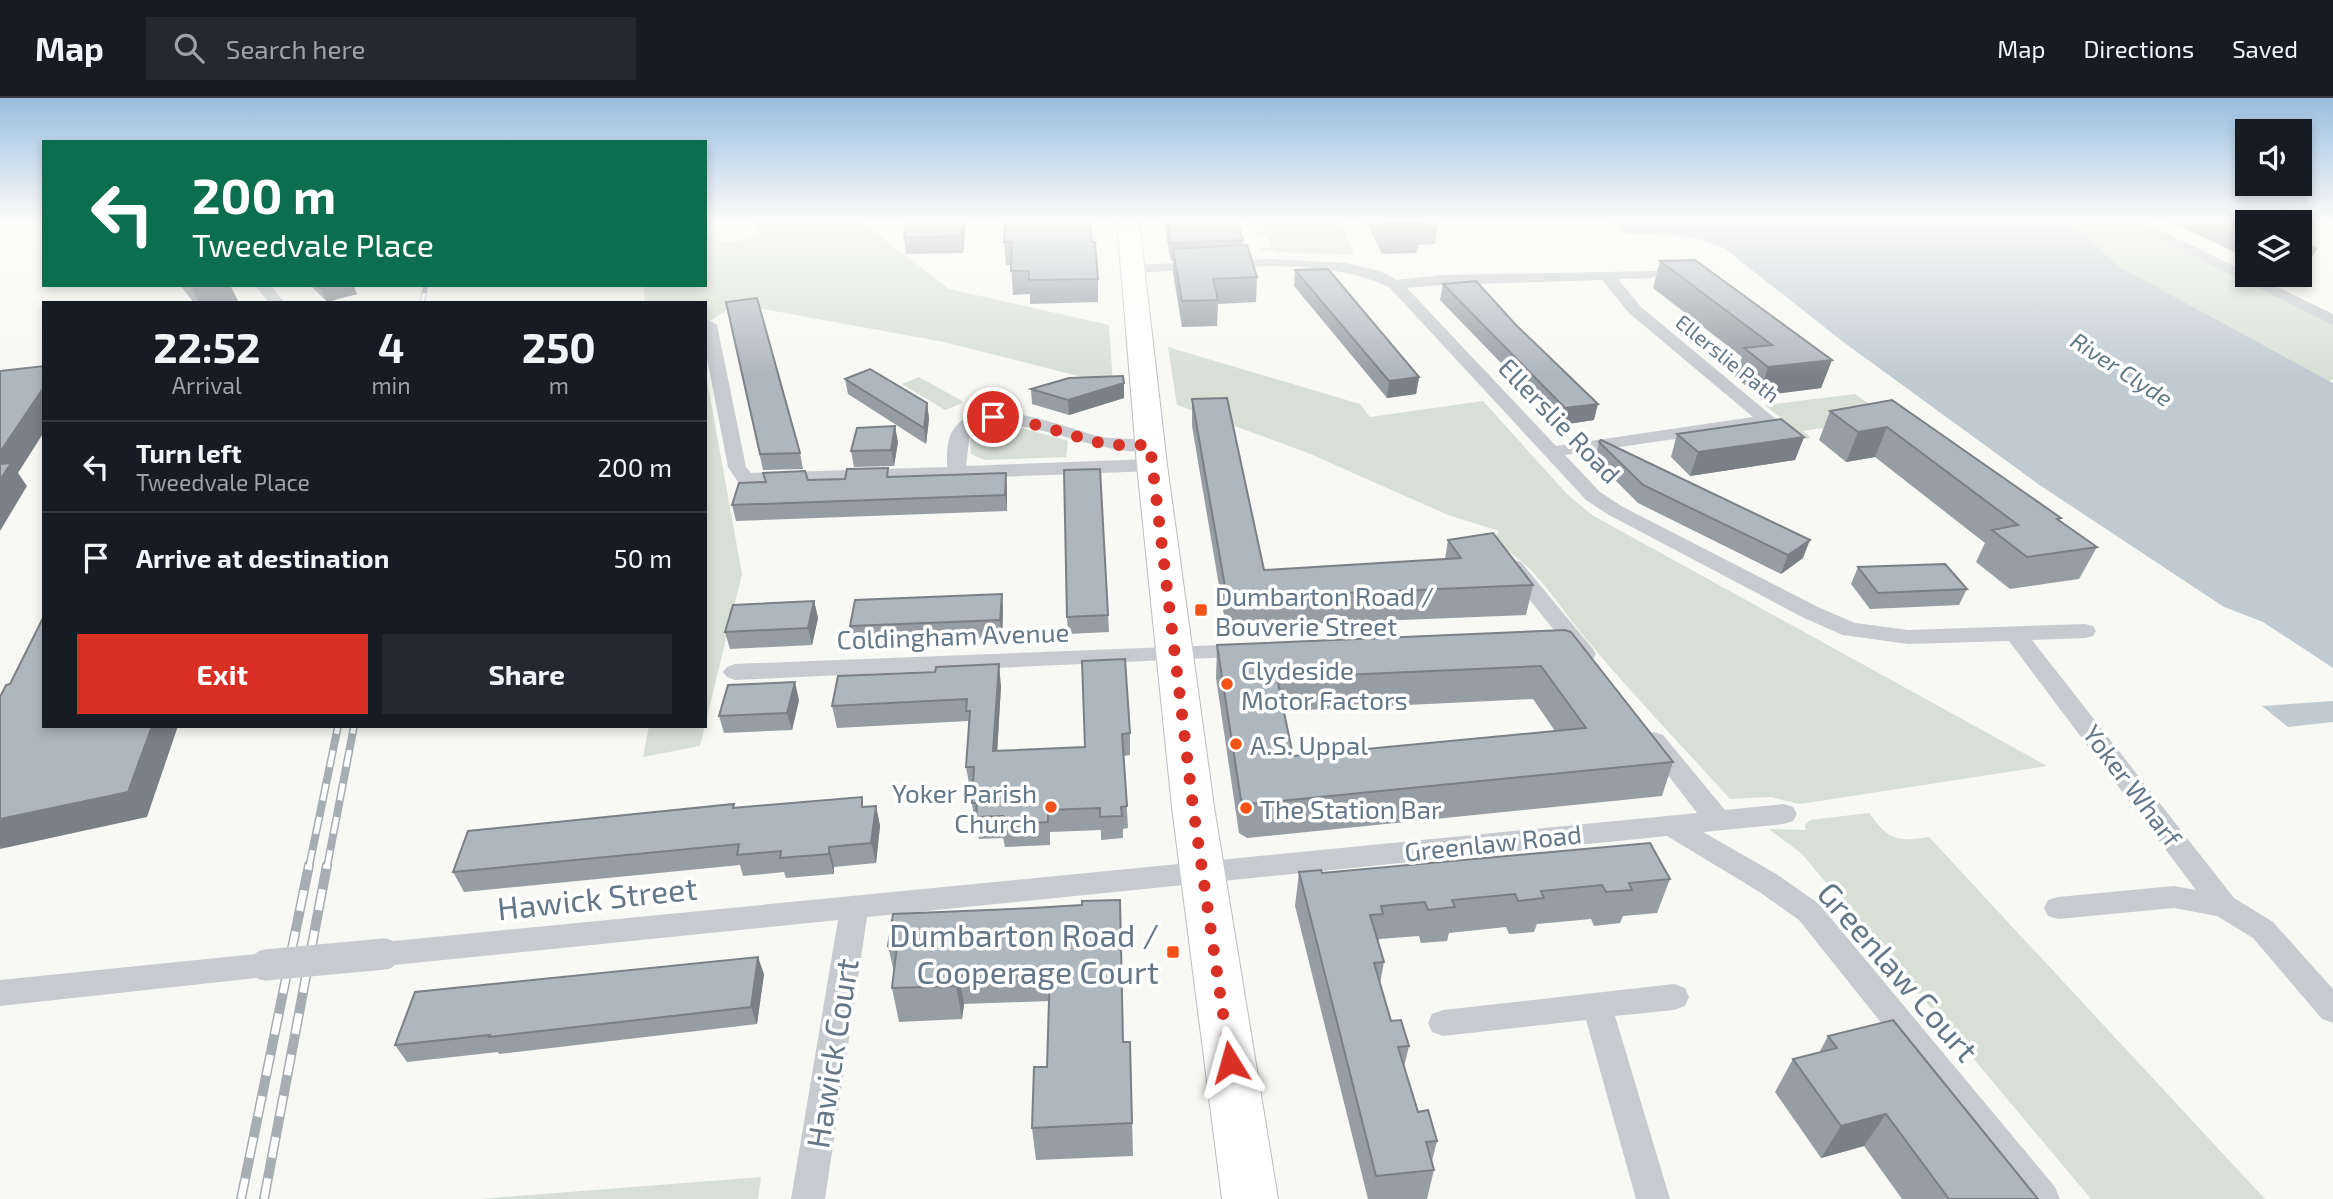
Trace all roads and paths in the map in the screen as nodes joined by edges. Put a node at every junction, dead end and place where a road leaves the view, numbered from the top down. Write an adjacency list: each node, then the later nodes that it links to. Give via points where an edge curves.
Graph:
1 (1134, 272): 14 (main road)
2 (1372, 272): 6 (street, Ellerslie Road)
3 (2235, 272): 9 (street)
4 (1652, 274): 5 (street)
5 (1606, 275): 6 (street); 11 (street, Ellerslie Path, via 1635,310)
6 (1395, 285): 13 (street, Ellerslie Road)
7 (264, 287): 8 (street)
8 (275, 301)
9 (2333, 320)
10 (709, 324): 15 (street, via 737,467 745,478)
11 (1768, 420): 12 (street, Ellerslie Path); 13 (street)
12 (1795, 442)
13 (1551, 452): 18 (street, Ellerslie Road, via 1605,504 1831,622 1891,637)
14 (1151, 455): 15 (street); 15 (street, via 993,417 963,429); 22 (main road)
15 (956, 473)
16 (1509, 559): 19 (street)
17 (2085, 631): 18 (street, Ellerslie Road)
18 (2016, 634): 31 (street, Yoker Wharf)
19 (1571, 637): 20 (street); 23 (street)
20 (1544, 638)
21 (1270, 650): 22 (street, Coldingham Avenue)
22 (1174, 654): 24 (street, Coldingham Avenue); 29 (main road)
23 (1597, 669)
24 (735, 672)
25 (1640, 723): 27 (street)
26 (1784, 814): 27 (street, Greenlaw Road)
27 (1718, 820): 28 (street, Greenlaw Road)
28 (1670, 825): 29 (street, Greenlaw Road); 41 (street, Greenlaw Court, via 1809,912)
29 (1202, 870): 30 (street, Hawick Street); 39 (main road)
30 (854, 906): 33 (street, Hawick Street, bridge); 38 (street, Hawick Court)
31 (2224, 906): 32 (street, Yoker Wharf, via 2174,897); 36 (street, Yoker Wharf, via 2263,930)
32 (2058, 908)
33 (0, 993)
34 (1674, 997): 35 (street)
35 (1597, 1006): 37 (street); 40 (street)
36 (2333, 1010)
37 (1443, 1023)
38 (808, 1199)
39 (1250, 1199)
40 (1653, 1199)
41 (2043, 1199)

